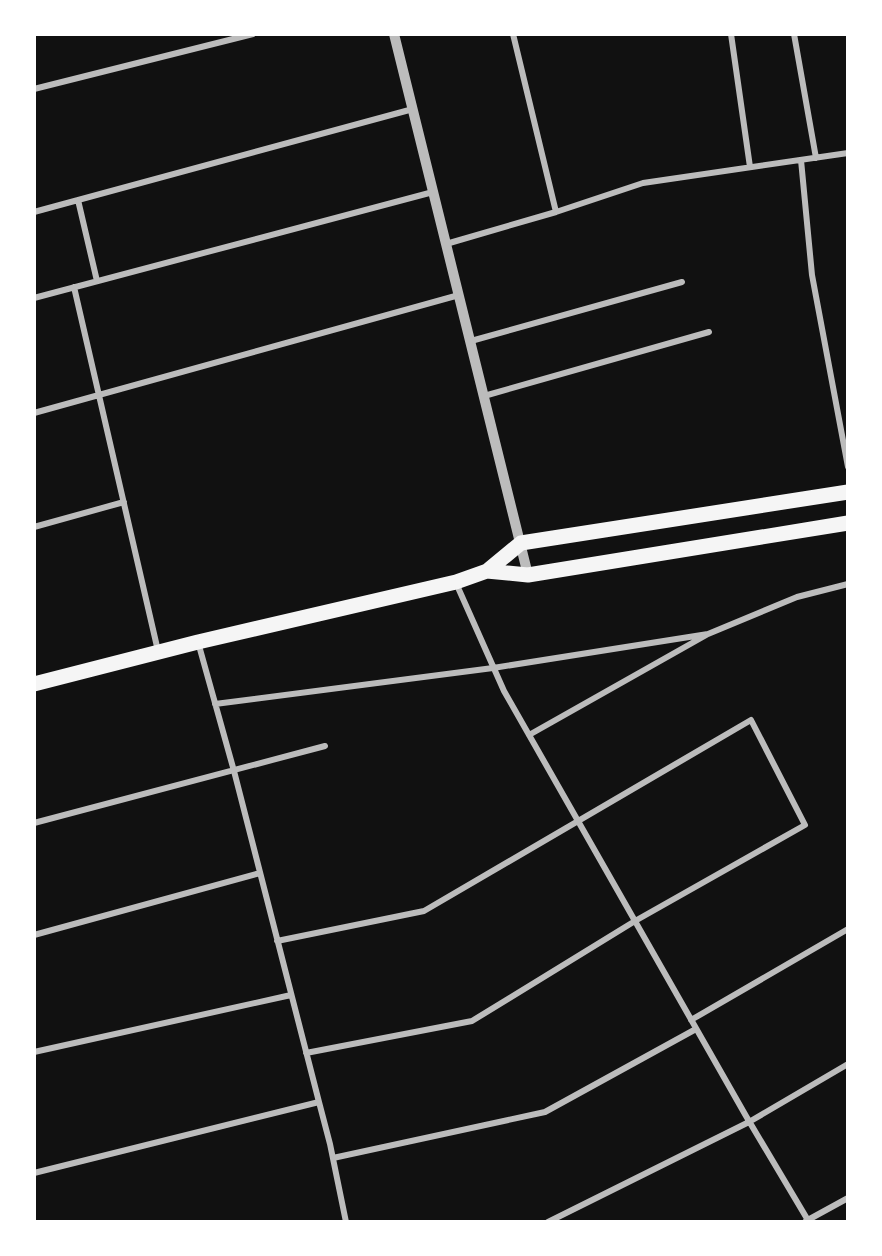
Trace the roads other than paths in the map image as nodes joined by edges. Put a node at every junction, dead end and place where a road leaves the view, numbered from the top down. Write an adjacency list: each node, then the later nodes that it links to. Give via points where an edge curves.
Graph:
1 (253, 34): 6 (street)
2 (394, 34): 7 (street)
3 (513, 34): 15 (street)
4 (732, 34): 11 (street)
5 (794, 34): 9 (street)
6 (34, 89)
7 (413, 110): 12 (street); 13 (street)
8 (848, 153): 9 (street)
9 (816, 158): 10 (street)
10 (801, 160): 11 (street); 27 (street, via 812,275)
11 (750, 167): 15 (street, via 644,183)
12 (433, 192): 16 (street); 17 (street)
13 (78, 200): 14 (street); 17 (street)
14 (34, 212)
15 (556, 212): 16 (street)
16 (446, 244): 20 (street)
17 (97, 281): 19 (street)
18 (682, 282): 23 (street)
19 (74, 287): 21 (street); 24 (street)
20 (459, 295): 23 (street); 24 (street)
21 (34, 298)
22 (709, 332): 25 (street)
23 (471, 341): 25 (street)
24 (99, 395): 26 (street); 29 (street)
25 (484, 396): 32 (street)
26 (34, 413)
27 (848, 467)
28 (848, 492): 32 (main road)
29 (124, 502): 31 (street); 39 (street)
30 (848, 523): 34 (main road)
31 (34, 527)
32 (521, 543): 33 (main road); 34 (street)
33 (487, 571): 34 (main road); 35 (main road)
34 (528, 575)
35 (456, 582): 38 (main road); 40 (street)
36 (848, 584): 37 (street, via 797,597)
37 (708, 634): 40 (street); 43 (street)
38 (198, 642): 39 (main road); 42 (street)
39 (158, 652): 41 (main road)
40 (493, 668): 42 (street); 43 (street)
41 (34, 684)
42 (215, 704): 45 (street)
43 (529, 735): 46 (street)
44 (325, 746): 45 (street)
45 (234, 771): 47 (street); 48 (street)
46 (578, 821): 49 (street); 49 (street, via 751,720 804,825); 52 (street, via 424,911)
47 (34, 823)
48 (260, 873): 51 (street); 52 (street)
49 (635, 921): 54 (street); 57 (street, via 472,1021)
50 (848, 929): 54 (street)
51 (34, 935)
52 (278, 941): 53 (street)
53 (291, 994): 56 (street); 57 (street)
54 (691, 1020): 55 (street)
55 (696, 1029): 60 (street); 61 (street, via 545,1112)
56 (34, 1052)
57 (306, 1053): 59 (street)
58 (848, 1064): 60 (street)
59 (319, 1102): 61 (street); 62 (street)
60 (749, 1122): 66 (street); 67 (street)
61 (333, 1158): 64 (street)
62 (34, 1173)
63 (848, 1197): 67 (street)
64 (346, 1220): 65 (street)
65 (336, 1221)
66 (548, 1221)
67 (807, 1221)

